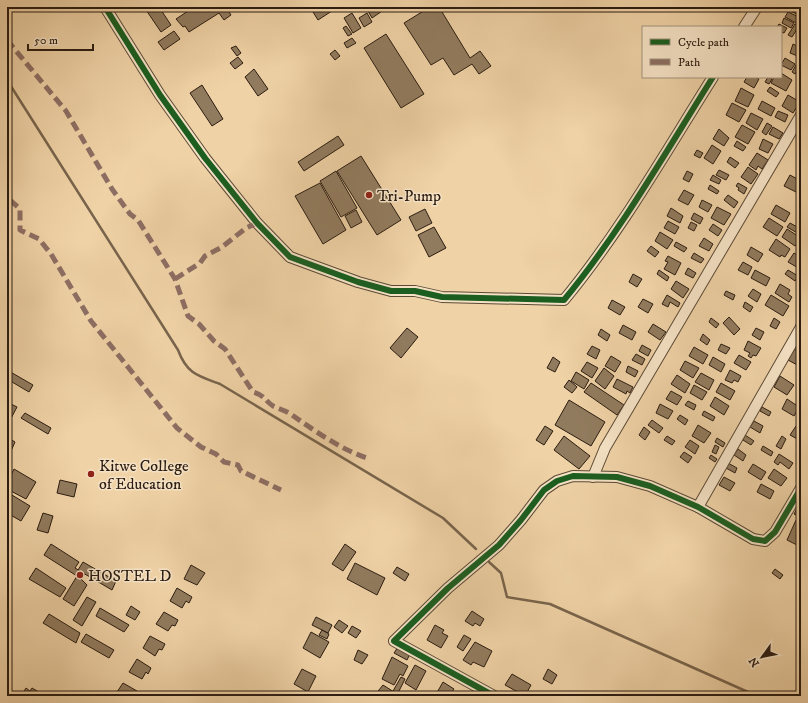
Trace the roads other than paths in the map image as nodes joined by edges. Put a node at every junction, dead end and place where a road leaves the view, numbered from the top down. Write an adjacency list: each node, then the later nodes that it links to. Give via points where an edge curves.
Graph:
1 (105, 7): 4 (street, via 160,95 205,158 257,223 290,257 390,291 415,291 442,297 564,300 616,231)
2 (757, 7): 3 (street)
3 (745, 26)
4 (712, 78)
5 (801, 115): 7 (street, via 605,448)
6 (801, 328): 9 (street)
7 (593, 477): 9 (street, via 617,477 643,484); 10 (street, via 573,476 557,481 544,490 499,545 448,588 394,641)
8 (801, 488): 9 (street, via 775,532 765,541 753,540)
9 (698, 507)
10 (494, 696)

